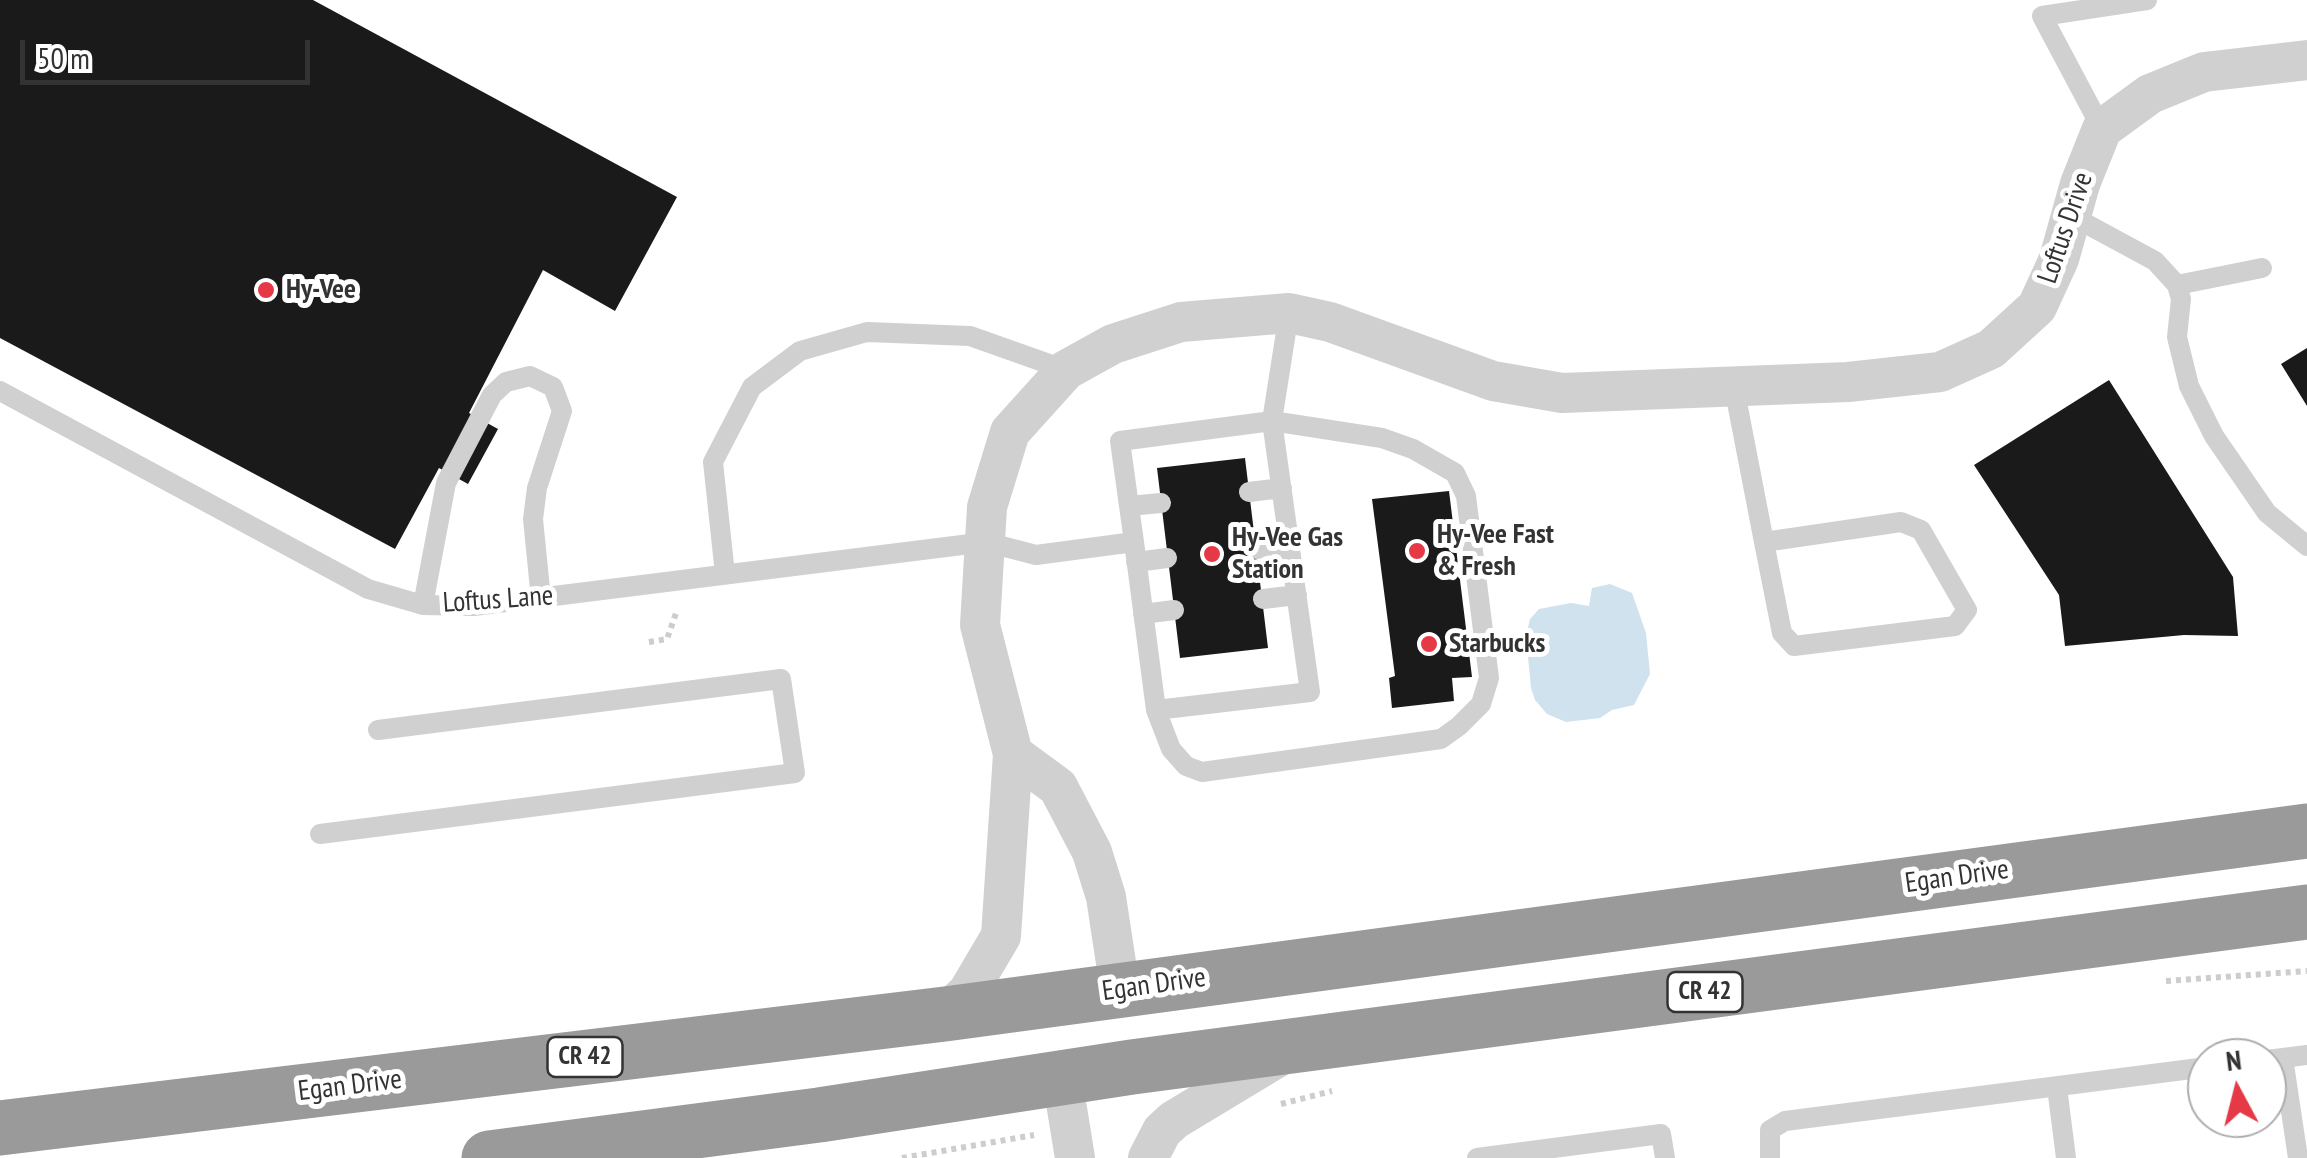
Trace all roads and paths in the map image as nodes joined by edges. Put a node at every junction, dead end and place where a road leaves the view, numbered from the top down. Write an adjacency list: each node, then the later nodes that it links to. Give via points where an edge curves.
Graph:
1 (2147, 0): 3 (lane, via 2042,16)
2 (2307, 60): 3 (street, via 2204,72 2150,94)
3 (2102, 129): 4 (street, Loftus Drive)
4 (2070, 215): 6 (lane, via 2155,261); 9 (street, Loftus Drive, via 2036,307 1991,349 1940,372)
5 (2262, 268): 6 (lane)
6 (2177, 285): 19 (lane, via 2182,366 2214,436 2268,513)
7 (1289, 313): 8 (street, Loftus Drive, via 1181,322 1113,344); 9 (street, Loftus Drive, via 1494,381 1562,393); 11 (lane)
8 (1066, 370): 16 (street, Loftus Drive, via 1010,432 987,507); 23 (lane, via 970,336 866,332 800,352 752,387 712,462)
9 (1734, 387): 17 (lane)
10 (0, 391): 27 (lane, Loftus Lane, via 368,589)
11 (1272, 420): 12 (lane); 15 (lane, via 1120,441); 32 (lane, via 1382,438 1454,473 1466,496 1486,646 1489,678 1480,704 1441,739 1202,772 1171,750)
12 (1282, 488): 13 (lane); 18 (lane)
13 (1249, 492)
14 (1161, 503): 15 (lane)
15 (1129, 506): 21 (lane)
16 (986, 542): 21 (lane, via 1036,555); 23 (lane, Loftus Lane); 34 (street, Loftus Drive, via 980,625)
17 (1764, 542): 17 (lane, via 1782,633 1794,646 1954,626 1968,610 1920,530 1900,522)
18 (1290, 544): 20 (lane); 24 (lane)
19 (2307, 546)
20 (1256, 549)
21 (1135, 552): 22 (lane); 30 (lane)
22 (1167, 558)
23 (725, 574): 25 (lane, Loftus Lane)
24 (1297, 594): 26 (lane); 32 (lane, via 1310,692)
25 (541, 599): 27 (lane, Loftus Lane); 27 (lane, via 533,519 562,411 552,387 530,376 506,382 492,395 446,483)
26 (1263, 600)
27 (424, 605)
28 (1174, 610): 30 (lane)
29 (676, 613): 31 (path, via 667,639)
30 (1143, 614): 32 (lane)
31 (649, 642)
32 (1156, 710)
33 (378, 730): 36 (lane, via 781,679 795,774)
34 (1012, 754): 38 (street, via 1058,787 1092,852); 40 (street, Loftus Drive, via 1000,936 968,992)
35 (2307, 831): 38 (highway, Egan Drive / CR 42)
36 (320, 834)
37 (2307, 912): 41 (highway, CR 42)
38 (1120, 990): 39 (highway, Egan Drive / CR 42); 42 (highway)
39 (1051, 1000): 40 (highway, Egan Drive / CR 42); 44 (highway)
40 (945, 1014): 47 (highway, Egan Drive / CR 42)
41 (1298, 1046): 42 (highway, CR 42); 50 (street, via 1174,1120)
42 (1132, 1067): 44 (highway, CR 42)
43 (2187, 1071): 45 (lane)
44 (1062, 1078): 48 (highway, CR 42); 49 (street)
45 (2056, 1087): 53 (lane, via 1785,1121 1770,1130); 54 (lane)
46 (2287, 1111): 55 (lane)
47 (0, 1128)
48 (489, 1158)
49 (1075, 1158)
50 (1148, 1158)
51 (1477, 1158): 52 (lane, via 1662,1134)
52 (1665, 1158)
53 (1770, 1158)
54 (2066, 1158)
55 (2298, 1158)

